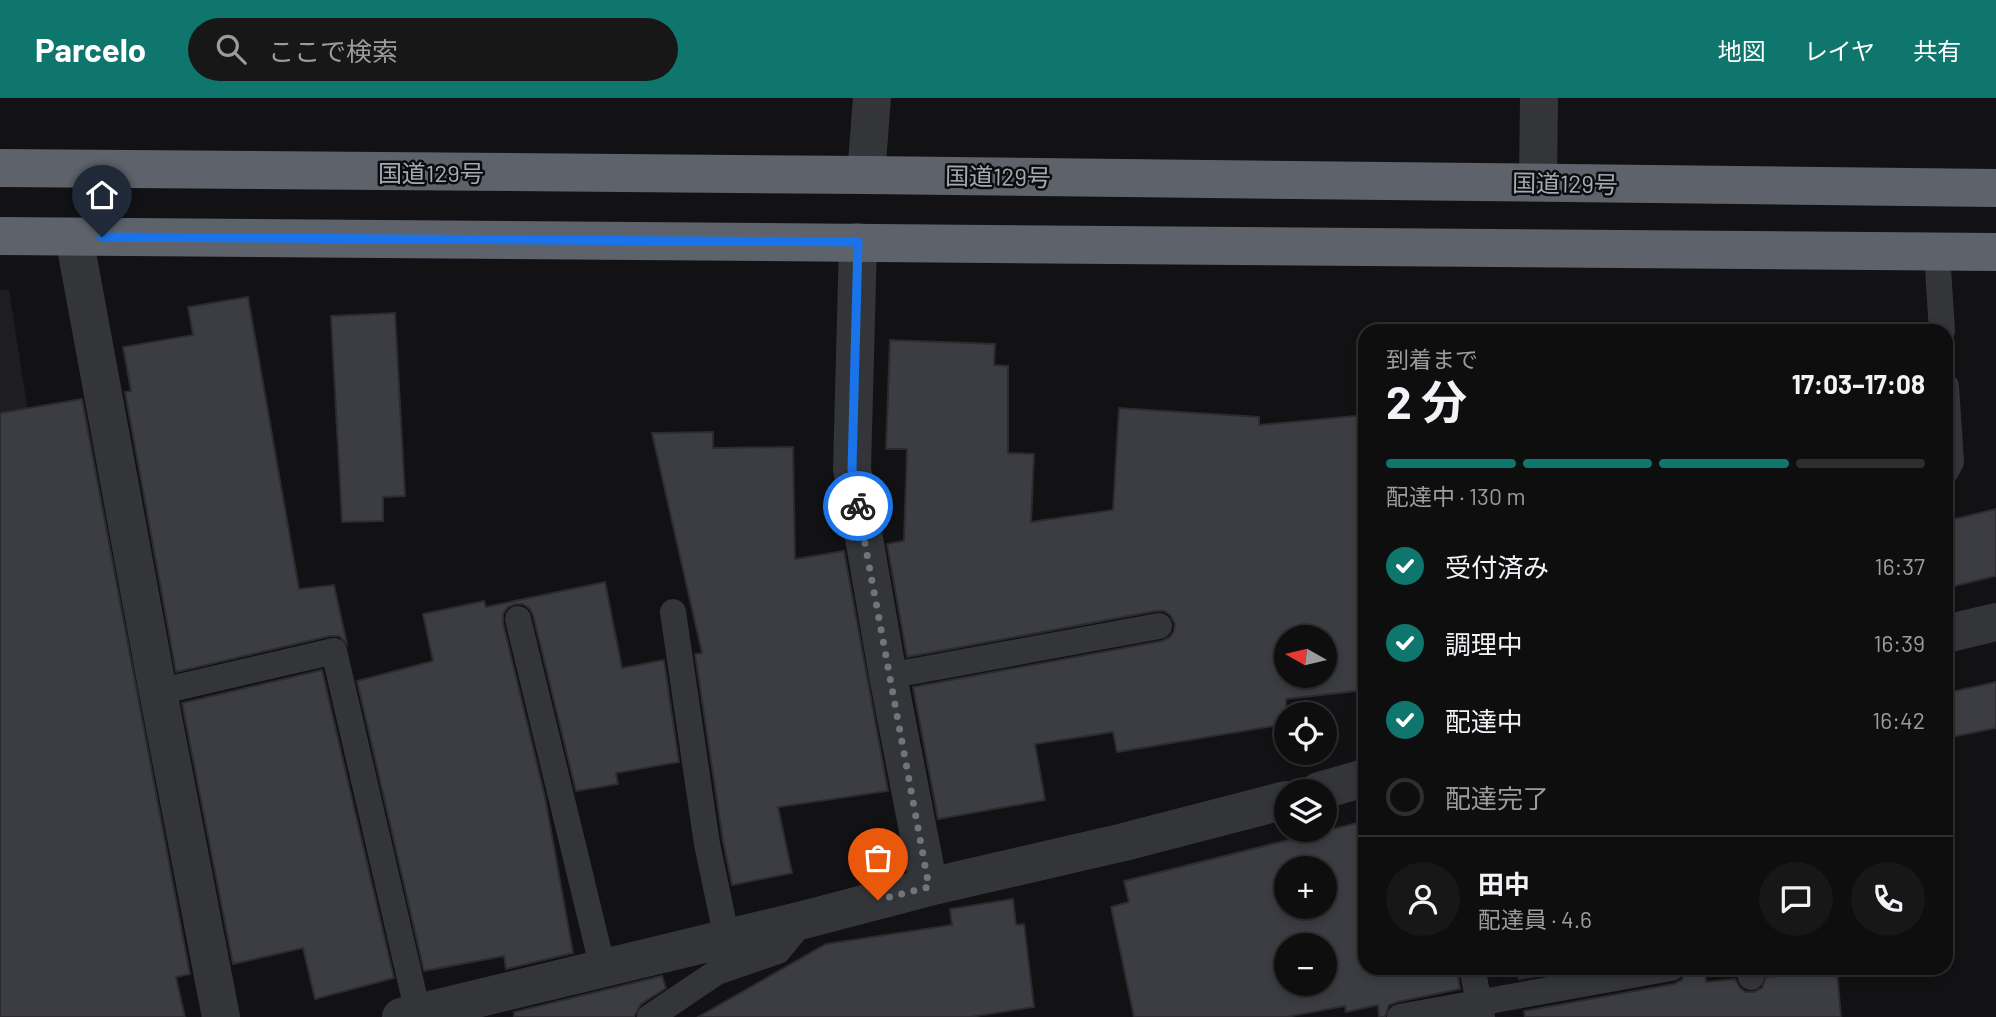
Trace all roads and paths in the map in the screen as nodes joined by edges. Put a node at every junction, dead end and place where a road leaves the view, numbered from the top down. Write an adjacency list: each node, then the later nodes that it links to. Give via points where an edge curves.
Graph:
1 (872, 98): 4 (street)
2 (1539, 98): 5 (street)
3 (0, 168): 4 (highway, 国道129号)
4 (866, 175): 5 (highway, 国道129号)
5 (1538, 182): 6 (highway, 国道129号)
6 (1996, 188)
7 (0, 236): 8 (highway)
8 (74, 237): 9 (highway); 19 (street)
9 (858, 242): 10 (highway); 18 (street, via 852,469)
10 (1937, 252): 11 (highway); 12 (lane)
11 (1996, 252)
12 (1942, 324)
13 (673, 612): 25 (lane, via 707,844)
14 (517, 620): 26 (lane)
15 (1996, 622): 17 (street)
16 (1159, 626): 18 (lane)
17 (1953, 632)
18 (888, 676): 23 (street)
19 (158, 691): 30 (lane, via 334,651); 31 (street)
20 (1358, 780): 21 (street)
21 (1337, 786)
22 (1274, 803): 23 (street)
23 (929, 887): 24 (street)
24 (803, 920): 25 (street); 32 (lane, via 778,951 717,972)
25 (727, 939): 26 (street)
26 (603, 969): 30 (street)
27 (1473, 975): 29 (lane)
28 (1639, 975): 29 (lane)
29 (1480, 1010): 33 (lane)
30 (410, 1015)
31 (221, 1017)
32 (650, 1017)
33 (1400, 1017)

